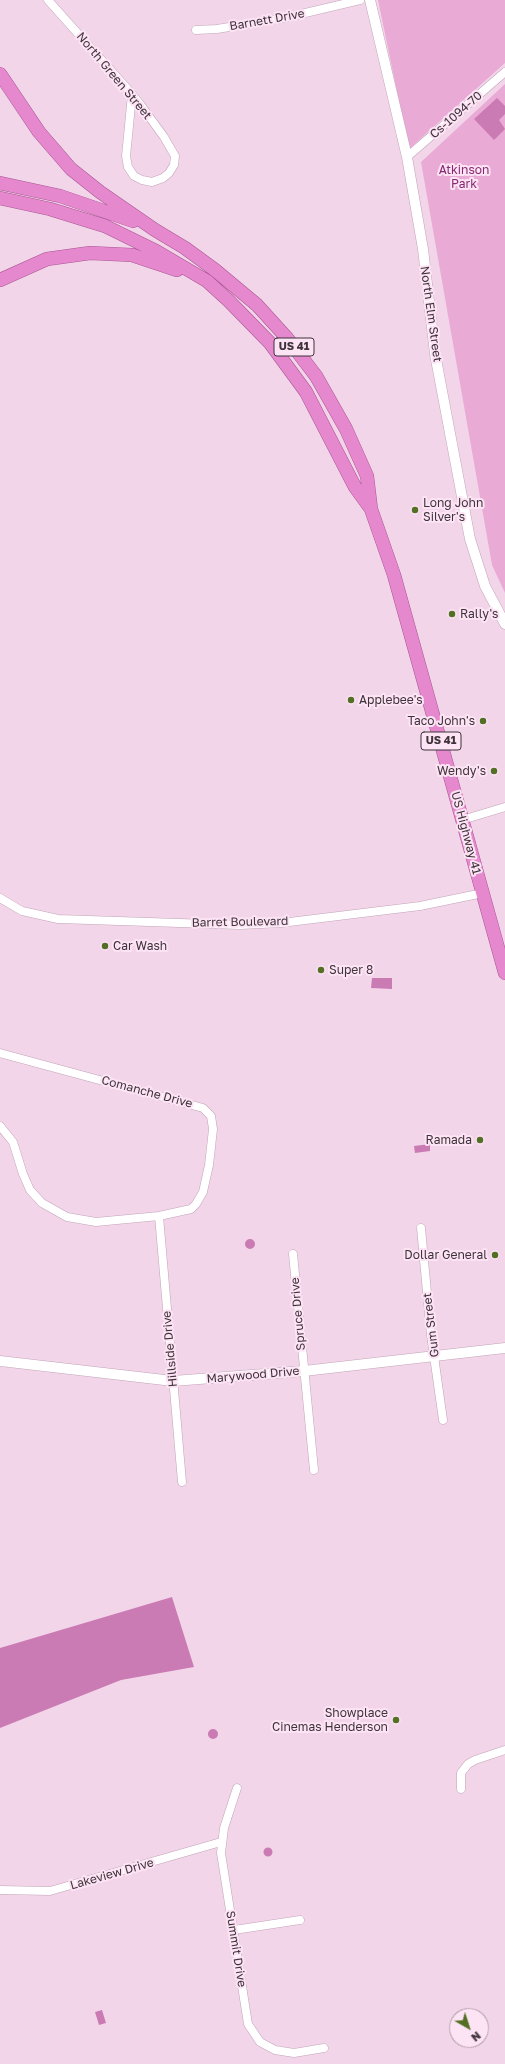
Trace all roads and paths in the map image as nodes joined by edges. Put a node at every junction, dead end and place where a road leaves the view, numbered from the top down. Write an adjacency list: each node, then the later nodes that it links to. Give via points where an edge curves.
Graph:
1 (48, 0): 7 (street, North Green Street)
2 (360, 0): 4 (street, Barnett Drive, via 284,18)
3 (370, 0): 8 (street, North Elm Street)
4 (196, 30)
5 (505, 72): 8 (street, Cs-1094-70)
6 (0, 74): 11 (highway, via 39,132 72,169)
7 (132, 95): 7 (street, North Green Street, via 176,156 174,165 163,178 152,182 134,176 128,167 126,156)
8 (407, 157): 15 (street, North Elm Street, via 423,250 435,354 470,539 485,586)
9 (0, 183): 11 (highway, US 41, via 78,201)
10 (0, 198): 13 (highway, US 41, via 50,209 105,226 156,251)
11 (155, 230): 14 (highway, US 41, via 215,270 257,305 316,376 360,458 366,476)
12 (0, 280): 13 (highway, via 46,259 96,253 132,255)
13 (207, 281): 14 (highway, US 41, via 249,320 286,363 309,397 356,487)
14 (371, 509): 17 (highway, US Highway 41 / US 41, via 394,575)
15 (505, 624)
16 (505, 807): 17 (street)
17 (462, 820): 18 (highway, US Highway 41 / US 41)
18 (483, 893): 19 (street, Barret Boulevard, via 420,906 281,923 240,925 58,919 22,911); 20 (highway, US Highway 41 / US 41)
19 (1, 899)
20 (505, 974)
21 (0, 1053): 23 (street, Comanche Drive, via 190,1103 208,1112 213,1122 213,1137 203,1192 191,1208)
22 (0, 1126): 23 (street, via 14,1142 30,1190 42,1203 58,1213 86,1221)
23 (159, 1216): 30 (street, Hillside Drive)
24 (420, 1228): 27 (street, Gum Street)
25 (293, 1254): 29 (street, Spruce Drive)
26 (505, 1348): 27 (street, Marywood Drive)
27 (434, 1356): 29 (street, Marywood Drive); 31 (street, Gum Street)
28 (0, 1361): 30 (street, Marywood Drive)
29 (304, 1371): 30 (street, Marywood Drive); 32 (street, Spruce Drive)
30 (173, 1381): 33 (street, Hillside Drive)
31 (443, 1420)
32 (314, 1470)
33 (182, 1482)
34 (505, 1750): 36 (street, via 468,1764 461,1774)
35 (237, 1788): 37 (street, Summit Drive)
36 (461, 1789)
37 (221, 1842): 38 (street, Lakeview Drive, via 56,1890); 40 (street, Summit Drive, via 221,1860)
38 (0, 1890)
39 (300, 1920): 40 (street)
40 (234, 1930): 41 (street, Summit Drive, via 247,2018 254,2034 268,2047 288,2053)
41 (324, 2048)

